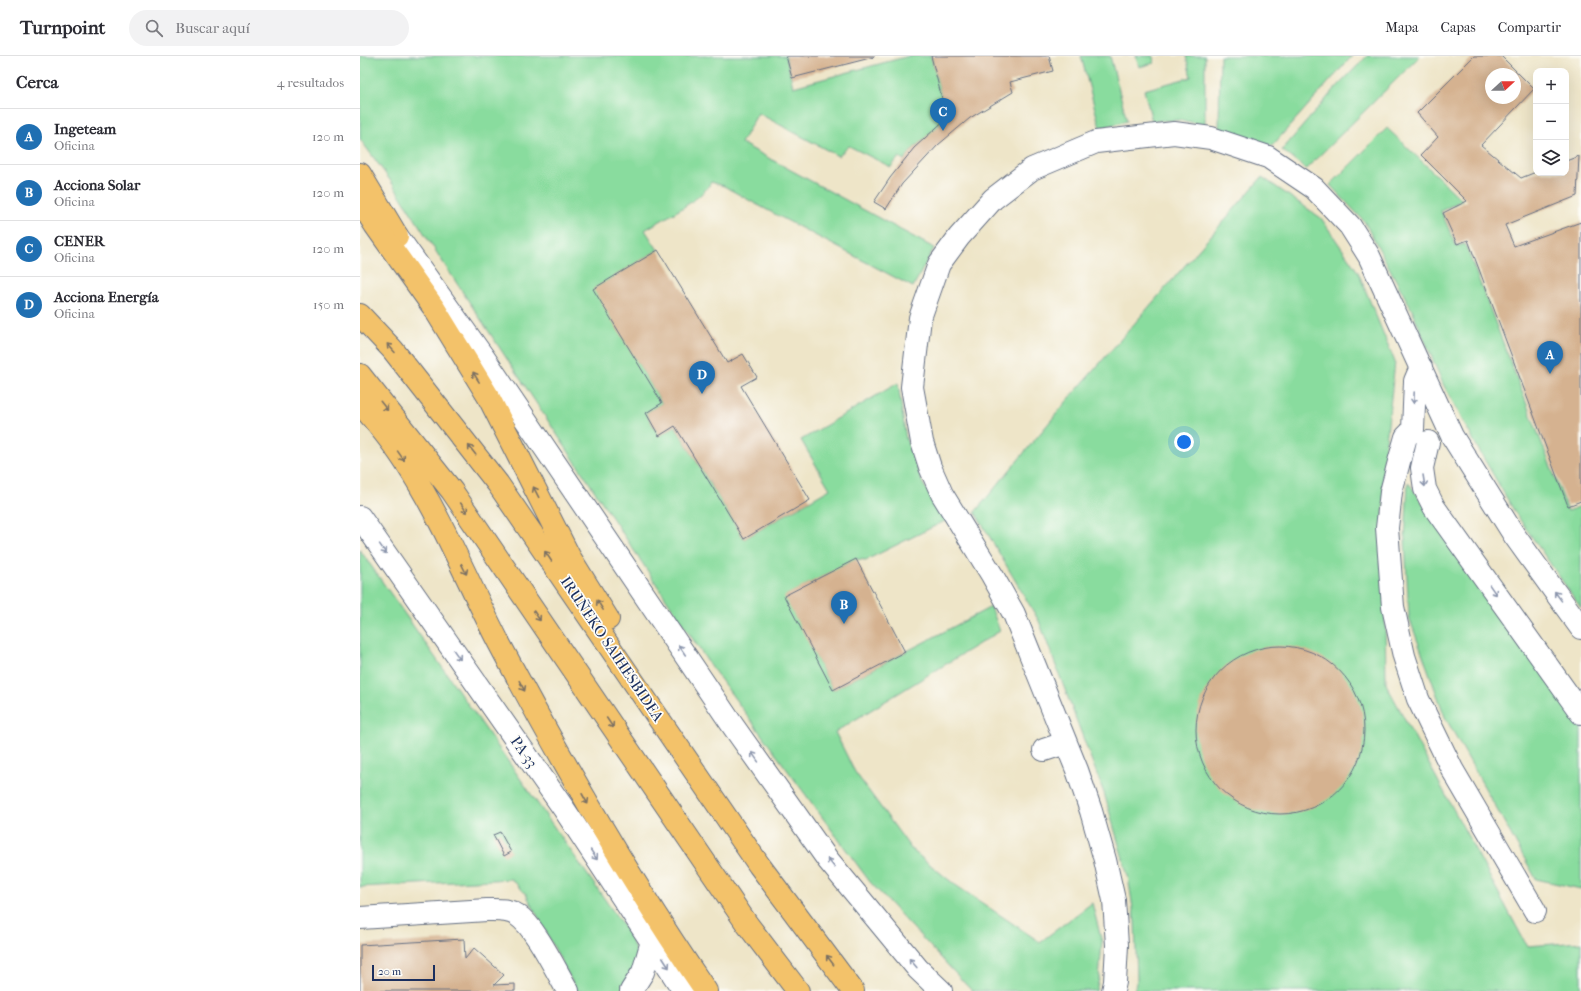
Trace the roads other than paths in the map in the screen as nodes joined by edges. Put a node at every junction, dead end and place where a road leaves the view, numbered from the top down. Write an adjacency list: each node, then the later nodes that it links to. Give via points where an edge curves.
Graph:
1 (360, 174): 4 (main road)
2 (360, 195): 4 (street)
3 (360, 201): 16 (main road, one-way to 3, via 569,556 488,396 434,308)
4 (397, 236): 26 (street, one-way to 4, via 918,969 828,860 733,726 484,358)
5 (360, 315): 16 (main road, IRUÑEKO SAIHESBIDEA, one-way to 5, via 498,484 393,350)
6 (1421, 367): 9 (street, one-way to 9, via 1415,380); 10 (street); 14 (street, via 1369,256 1350,226 1314,188 1268,157 1211,138 1174,133 1096,142 1032,169 993,199 939,264 920,318 912,386 922,442 930,467 942,494 1014,614)
7 (360, 375): 24 (main road, one-way to 24, via 452,491 742,917)
8 (360, 403): 23 (main road, one-way to 23, via 401,454 420,485 452,544 498,641 592,812 660,924)
9 (1421, 436): 10 (street, via 1439,441); 13 (street, one-way to 13, via 1425,489 1434,507); 17 (street, via 1406,437 1392,485 1387,528 1393,607 1404,656 1418,699 1452,769)
10 (1452, 436): 12 (street, one-way to 10, via 1514,535)
11 (360, 517): 19 (street, PA-33, one-way to 19, via 564,809)
12 (1581, 628)
13 (1581, 713)
14 (1065, 743): 15 (street); 27 (street, via 1091,811 1114,900 1117,945)
15 (1044, 750)
16 (760, 865): 25 (main road, IRUÑEKO SAIHESBIDEA, one-way to 16)
17 (1535, 911)
18 (360, 918): 20 (street, via 487,910 504,910 517,914 531,927)
19 (652, 942): 21 (street, via 643,972); 22 (street, PA-33, one-way to 22)
20 (568, 991)
21 (632, 991)
22 (684, 991)
23 (706, 991)
24 (798, 991)
25 (853, 991)
26 (941, 991)
27 (1113, 991)

